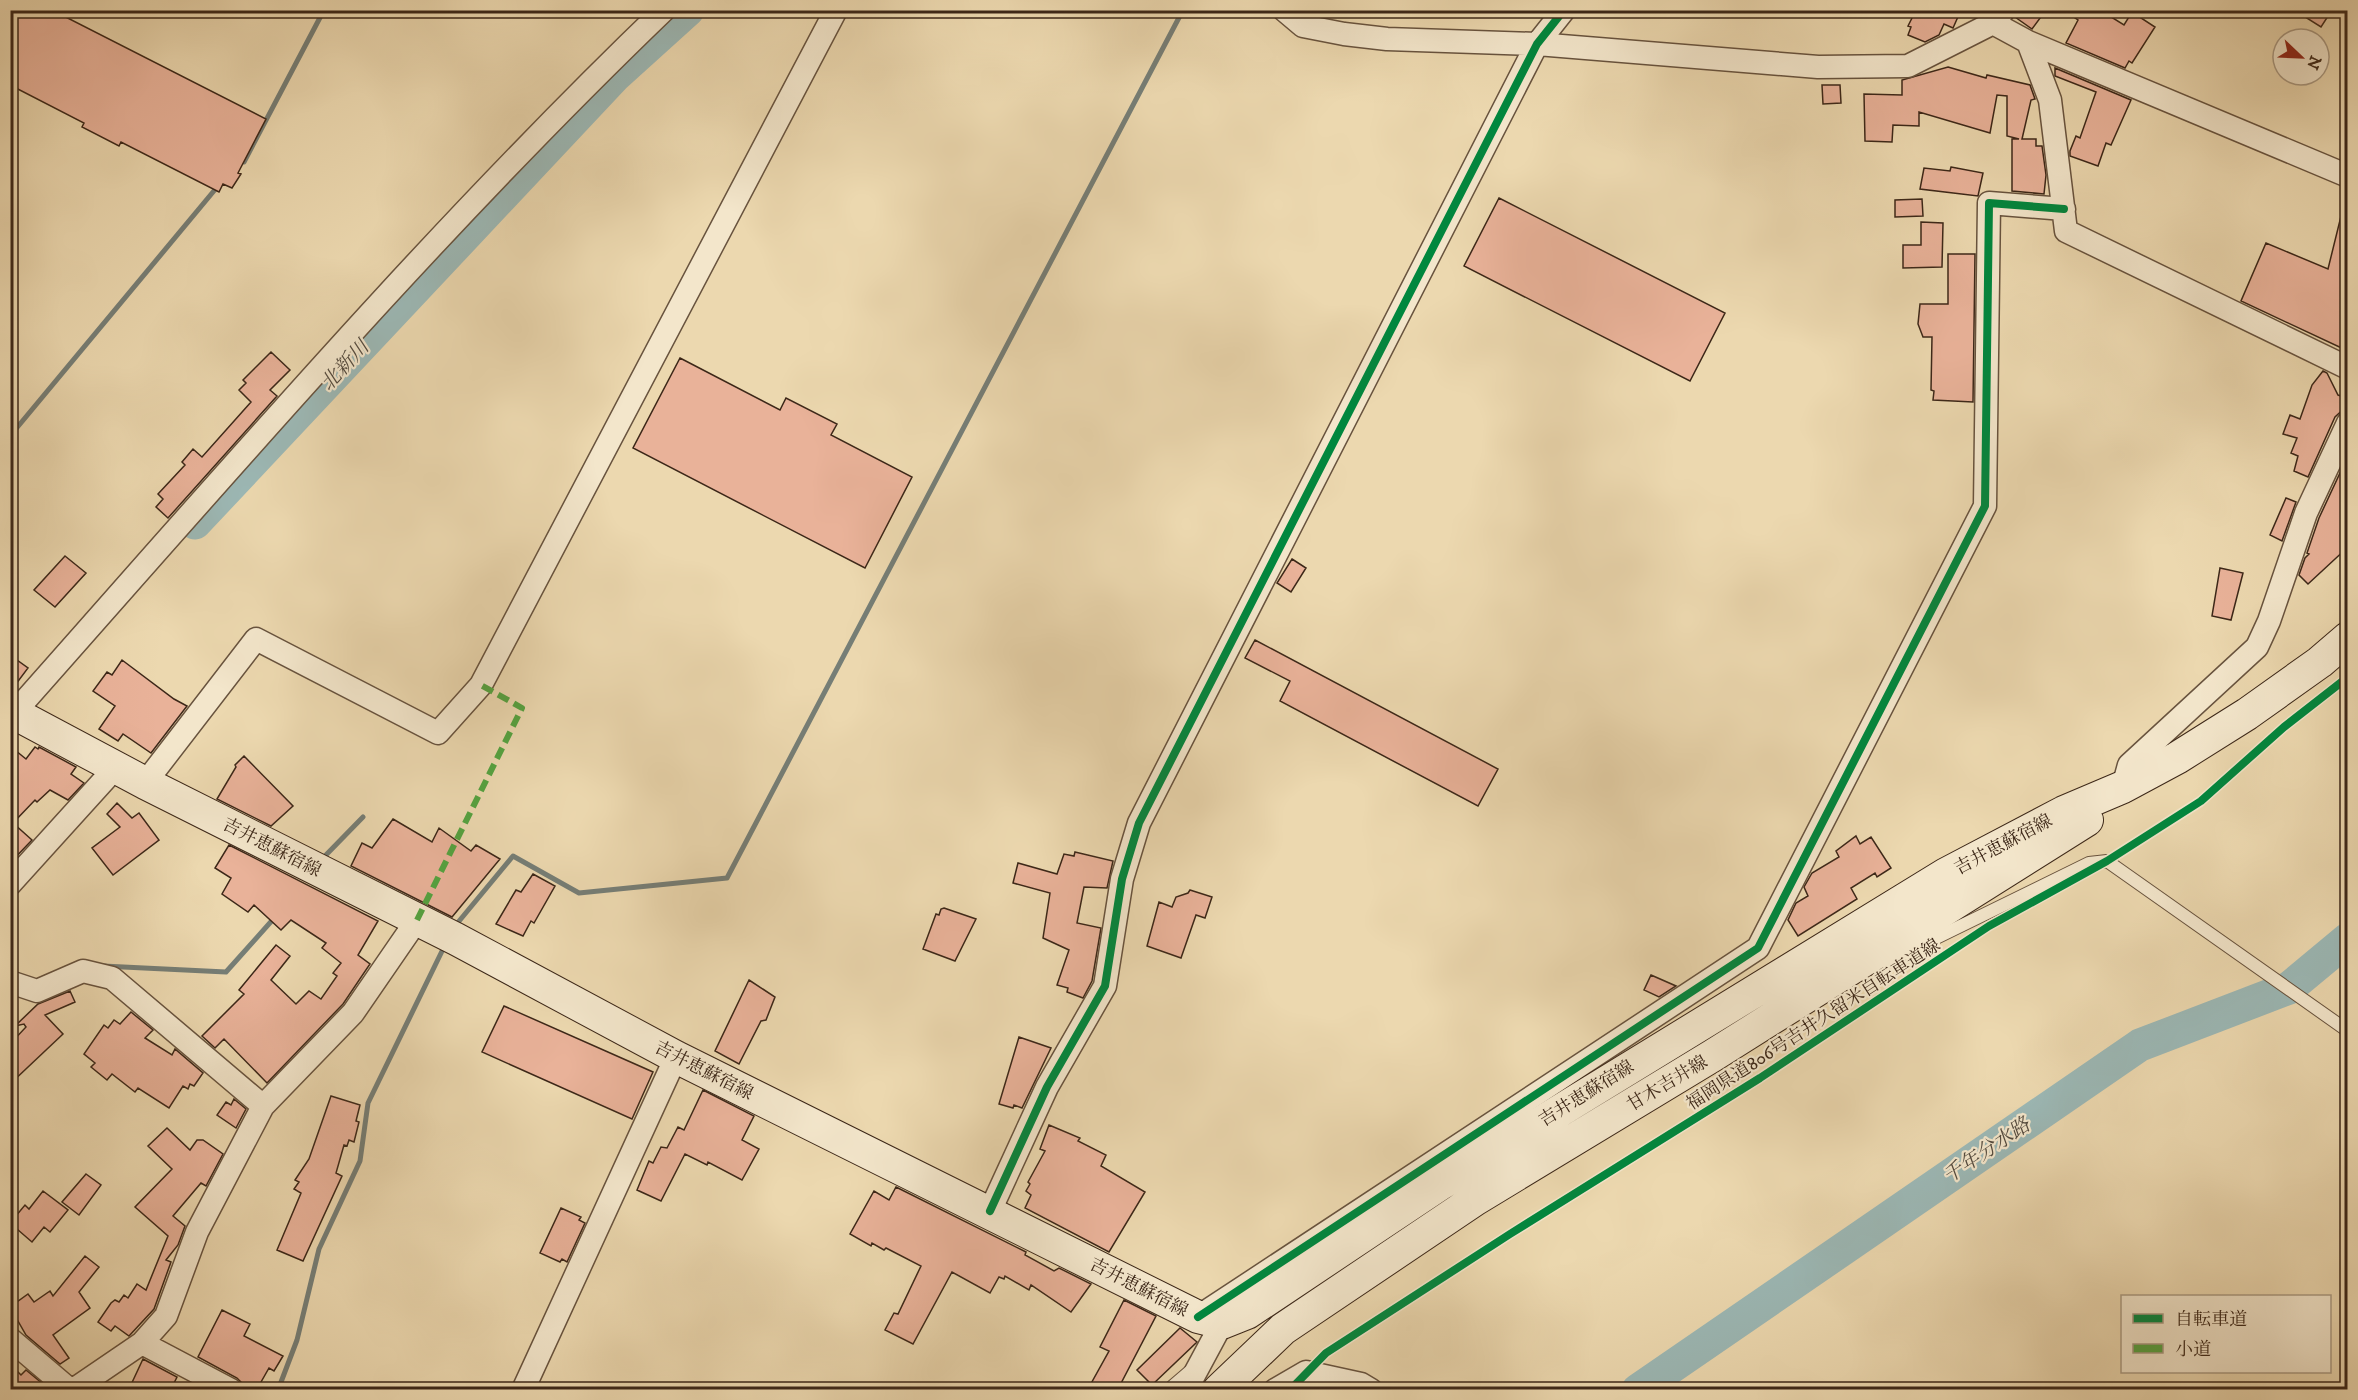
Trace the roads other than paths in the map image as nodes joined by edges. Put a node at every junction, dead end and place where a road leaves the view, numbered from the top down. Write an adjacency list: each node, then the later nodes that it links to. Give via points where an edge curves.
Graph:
1 (664, 10): 13 (street, via 568,103 318,370)
2 (836, 10): 15 (street, via 481,685 438,733 256,639)
3 (1284, 10): 7 (street, via 1303,26 1344,34)
4 (1564, 10): 7 (street)
5 (1998, 17): 6 (street); 7 (street, via 1908,66 1818,67)
6 (2028, 42): 8 (street); 9 (street, via 2050,100)
7 (1537, 44): 24 (street, via 1139,823 1122,879 1105,986 1047,1087)
8 (2348, 176)
9 (2064, 209): 10 (street, via 2066,231); 25 (street, via 1989,203 1985,506 1758,948)
10 (2348, 368)
11 (2348, 423): 16 (street, via 2307,513 2257,647 2129,765)
12 (2348, 638): 16 (main road, 吉井恵蘇宿線, via 2247,714)
13 (17, 716): 14 (main road, 吉井恵蘇宿線)
14 (116, 767): 15 (main road, 吉井恵蘇宿線); 17 (street)
15 (145, 783): 18 (main road, 吉井恵蘇宿線)
16 (2123, 787): 19 (main road, 甘木吉井線, via 2079,826); 25 (main road, 吉井恵蘇宿線, via 2064,812 1946,874 1442,1183 1247,1313)
17 (10, 884)
18 (438, 930): 22 (main road, 吉井恵蘇宿線); 23 (street)
19 (1865, 959): 21 (lane, via 1888,962 2089,863 2107,861); 34 (main road, 甘木吉井線, via 1476,1199 1283,1329)
20 (10, 982): 23 (street, via 37,991 84,971 112,978)
21 (2348, 1031)
22 (676, 1057): 24 (main road, 吉井恵蘇宿線); 31 (street)
23 (263, 1106): 27 (street, via 197,1232 166,1316)
24 (990, 1211): 25 (main road, 吉井恵蘇宿線)
25 (1210, 1320): 28 (street)
26 (10, 1339): 29 (street)
27 (142, 1343): 29 (street); 30 (street)
28 (1200, 1364): 32 (lane); 33 (street)
29 (71, 1389)
30 (231, 1389)
31 (524, 1389)
32 (1168, 1389)
33 (1186, 1389)
34 (1219, 1389)
35 (1275, 1389): 36 (street, via 1306,1372)
36 (1371, 1389)

